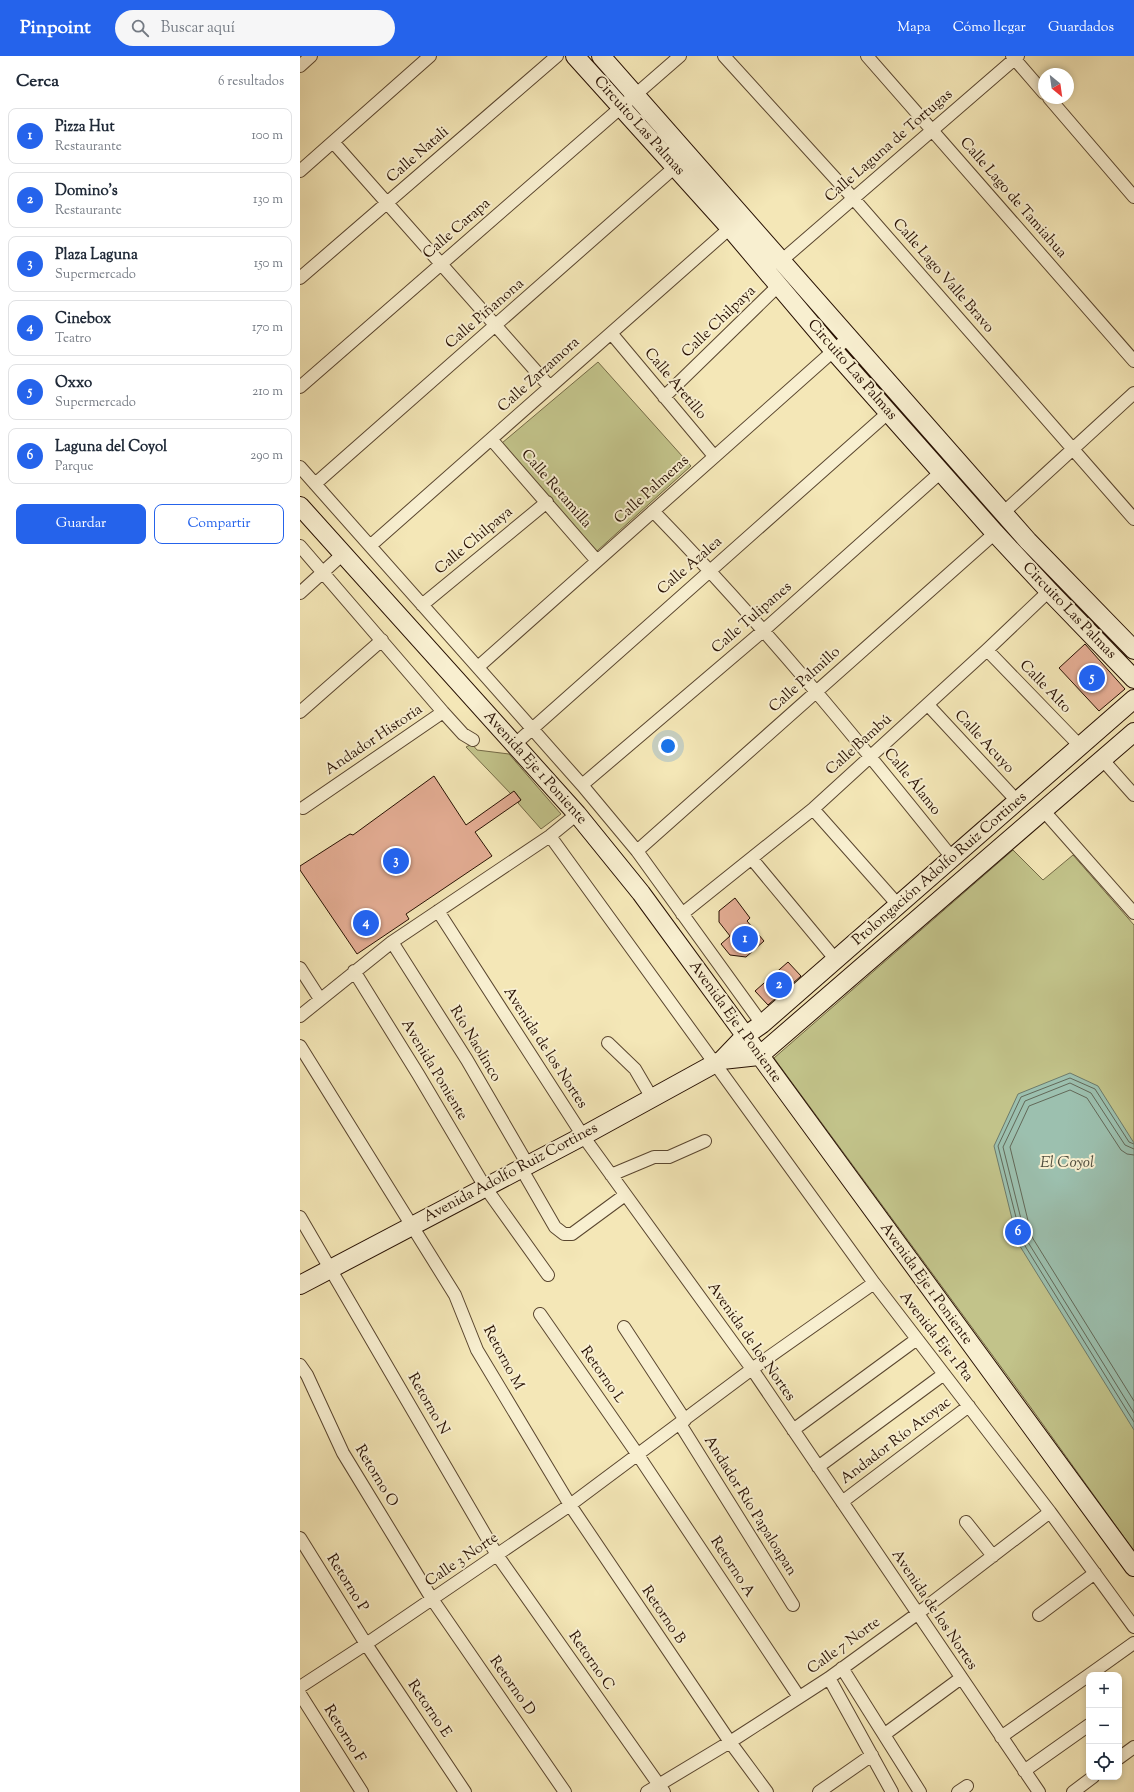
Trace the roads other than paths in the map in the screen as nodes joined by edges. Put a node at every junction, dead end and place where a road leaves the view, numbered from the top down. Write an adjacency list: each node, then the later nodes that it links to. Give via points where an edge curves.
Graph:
1 (311, 56): 10 (street)
2 (430, 56): 16 (street)
3 (557, 56): 21 (street, Calle Natali)
4 (575, 56): 14 (street, Circuito Las Palmas)
5 (601, 56): 12 (street, Circuito Las Palmas)
6 (680, 56): 12 (street, Calle Carapa)
7 (724, 56): 20 (street, Calle Lago Valle Bravo)
8 (867, 56): 15 (street, Calle Lago de Tamiahua)
9 (1015, 57): 11 (street); 15 (street, Calle Laguna de Tortugas)
10 (300, 66)
11 (1038, 85)
12 (636, 95): 14 (street, Calle Carapa); 23 (street, Circuito Las Palmas)
13 (1054, 104): 19 (street)
14 (621, 107): 17 (street, Circuito Las Palmas); 24 (street, Calle Carapa)
15 (932, 130): 20 (street, Calle Laguna de Tortugas); 31 (street, Calle Lago de Tamiahua)
16 (333, 142): 18 (street); 21 (street)
17 (675, 167): 22 (street, Circuito Las Palmas); 27 (street, Calle Piñanona)
18 (300, 171)
19 (1134, 197)
20 (853, 198): 23 (street, Calle Laguna de Tortugas); 38 (street, Calle Lago Valle Bravo)
21 (387, 202): 24 (street); 25 (street, Calle Natali)
22 (730, 228): 26 (street, Circuito Las Palmas); 28 (street, Calle Zarzamora)
23 (781, 261): 29 (street, Circuito Las Palmas)
24 (441, 264): 27 (street); 32 (street, Calle Carapa)
25 (300, 278)
26 (779, 286): 30 (street, Circuito Las Palmas); 35 (street, Calle Chilpaya)
27 (496, 325): 33 (street); 42 (street, Calle Piñanona)
28 (612, 333): 33 (street, Calle Zarzamora); 35 (street, Calle Aretillo)
29 (849, 337): 30 (street, Calle Palmeras); 46 (street, Circuito Las Palmas)
30 (834, 351): 36 (street, Circuito Las Palmas); 39 (street, Calle Palmeras)
31 (1134, 361)
32 (300, 386)
33 (550, 387): 37 (street, Calle Zarzamora)
34 (1134, 393): 38 (street)
35 (664, 397): 39 (street, Calle Aretillo)
36 (889, 412): 41 (street, Circuito Las Palmas); 53 (street, Calle Azalea)
37 (491, 439): 43 (street, Calle Retamilla); 50 (street, Calle Zarzamora)
38 (1072, 448): 46 (street); 47 (street, Calle Lago Valle Bravo)
39 (714, 456): 45 (street, Calle Palmeras)
40 (300, 467): 42 (street, Avenida Eje 1 Poniente)
41 (941, 472): 48 (street, Circuito Las Palmas); 58 (street, Calle Tulipanes)
42 (315, 484): 50 (street, Avenida Eje 1 Poniente)
43 (547, 502): 52 (street, Calle Retamilla); 57 (street, Calle Chilpaya)
44 (300, 506): 51 (street, Avenida Eje 1 Poniente)
45 (653, 511): 52 (street, Calle Palmeras); 53 (street, Calle Álamo)
46 (1003, 513): 61 (street, Circuito Las Palmas)
47 (1134, 519)
48 (995, 532): 55 (street, Circuito Las Palmas); 64 (street, Calle Palmillo)
49 (300, 546): 54 (street, Avenida Eje 1 Poniente)
50 (370, 546): 57 (street, Avenida Eje 1 Poniente)
51 (344, 553): 54 (street); 72 (street, Avenida Eje 1 Poniente)
52 (598, 561): 62 (street, Calle Palmeras)
53 (710, 570): 58 (street, Calle Álamo); 69 (street, Calle Azalea)
54 (323, 572): 56 (street); 59 (street, Avenida Eje 1 Poniente)
55 (1048, 591): 60 (street, Calle Bambú); 63 (street, Circuito Las Palmas)
56 (300, 593)
57 (422, 605): 62 (street, Avenida Eje 1 Poniente)
58 (764, 630): 64 (street, Calle Álamo); 76 (street, Calle Tulipanes)
59 (382, 640): 67 (street); 68 (street, Avenida Eje 1 Poniente)
60 (987, 650): 66 (street, Calle Bambú); 73 (street, Calle Alto)
61 (1134, 650)
62 (478, 667): 69 (street, Avenida Eje 1 Poniente)
63 (1134, 679)
64 (817, 691): 74 (street, Calle Álamo); 84 (street, Calle Palmillo)
65 (1134, 699): 73 (street, Prolongación Adolfo Ruiz Cortines)
66 (928, 705): 74 (street, Calle Bambú); 78 (street, Calle Acuyo)
67 (300, 712)
68 (443, 712): 71 (street, Avenida Eje 1 Poniente, via 463,734); 79 (street, Andador Historia)
69 (531, 729): 72 (street, Calle Azalea); 76 (street, Avenida Eje 1 Poniente)
70 (1134, 732): 75 (street, Prolongación Adolfo Ruiz Cortines)
71 (473, 740)
72 (514, 745): 82 (street, Avenida Eje 1 Poniente)
73 (1080, 746): 78 (street, Prolongación Adolfo Ruiz Cortines)
74 (870, 756): 80 (street, Calle Bambú); 86 (street, Calle Álamo)
75 (1102, 759): 77 (street); 81 (street, Prolongación Adolfo Ruiz Cortines)
76 (582, 785): 84 (street, Avenida Eje 1 Poniente)
77 (1134, 795)
78 (1017, 801): 86 (street, Prolongación Adolfo Ruiz Cortines)
79 (302, 808)
80 (813, 809): 85 (street, Calle Bambú); 89 (street)
81 (1043, 810): 88 (street, Prolongación Adolfo Ruiz Cortines); 91 (street)
82 (577, 814): 83 (street); 101 (street, Avenida Eje 1 Poniente, via 641,893)
83 (550, 836): 90 (street); 105 (street, Avenida Eje 1 Pta)
84 (637, 851): 92 (street, Avenida Eje 1 Poniente)
85 (752, 859): 92 (street, Calle Bambú); 94 (street)
86 (953, 859): 87 (street, Prolongación Adolfo Ruiz Cortines)
87 (939, 871): 88 (street); 89 (street, Prolongación Adolfo Ruiz Cortines)
88 (954, 887): 96 (street, Prolongación Adolfo Ruiz Cortines)
89 (899, 906): 94 (street, Prolongación Adolfo Ruiz Cortines)
90 (438, 911): 93 (street); 107 (street, Avenida de los Nortes)
91 (1134, 913)
92 (682, 914): 100 (street, Avenida Eje 1 Poniente)
93 (392, 942): 97 (street); 109 (street, Río Naolinco, via 467,1060)
94 (840, 956): 96 (street); 100 (street, Prolongación Adolfo Ruiz Cortines)
95 (300, 968): 98 (street)
96 (862, 968): 104 (street, Prolongación Adolfo Ruiz Cortines)
97 (354, 971): 98 (street); 111 (street, Avenida Poniente)
98 (320, 999): 99 (street)
99 (302, 1009)
100 (762, 1024): 101 (street, Prolongación Adolfo Ruiz Cortines)
101 (744, 1036): 104 (street, Avenida Eje 1 Poniente); 105 (street, Avenida Adolfo Ruiz Cortines)
102 (608, 1043): 106 (street, via 635,1069)
103 (300, 1046): 114 (street, Retorno M)
104 (759, 1056): 105 (street, Avenida Adolfo Ruiz Cortines); 137 (street, Avenida Eje 1 Poniente)
105 (718, 1062): 106 (street, Avenida Adolfo Ruiz Cortines); 117 (street, Avenida Eje 1 Pta)
106 (652, 1098): 107 (street, Avenida Adolfo Ruiz Cortines)
107 (583, 1136): 109 (street, Avenida Adolfo Ruiz Cortines); 110 (street, Avenida de los Nortes)
108 (705, 1141): 110 (street, via 669,1157 654,1157)
109 (524, 1167): 111 (street, Avenida Adolfo Ruiz Cortines); 112 (street, Río Naolinco, via 556,1227 564,1234 572,1234)
110 (611, 1175): 112 (street, Avenida de los Nortes)
111 (485, 1187): 114 (street, Avenida Adolfo Ruiz Cortines); 116 (street)
112 (625, 1195): 123 (street, Avenida de los Nortes)
113 (300, 1217): 115 (street, Retorno N)
114 (412, 1225): 115 (street, Avenida Adolfo Ruiz Cortines); 131 (street, Retorno M, via 455,1294 477,1350)
115 (330, 1269): 118 (street, Avenida Adolfo Ruiz Cortines); 135 (street, Retorno N)
116 (548, 1275)
117 (874, 1283): 121 (street, Avenida Eje 1 Pta); 123 (street, Calle 3 Norte)
118 (300, 1285)
119 (540, 1314): 128 (street, Retorno L)
120 (624, 1327): 126 (street, Andador Río Papaloapan)
121 (917, 1339): 124 (street, Avenida Eje 1 Pta); 127 (street)
122 (300, 1364): 139 (street, Retorno O, via 343,1453)
123 (752, 1369): 126 (street, Calle 3 Norte); 127 (street, Avenida de los Nortes)
124 (944, 1374): 125 (street, Avenida Eje 1 Pta); 129 (street)
125 (969, 1406): 130 (street, Andador Río Atoyac); 132 (street, Avenida Eje 1 Pta)
126 (682, 1422): 128 (street, Calle 3 Norte); 140 (street, Andador Río Papaloapan)
127 (793, 1430): 129 (street, Avenida de los Nortes)
128 (638, 1455): 131 (street, Calle 3 Norte); 153 (street, Retorno A)
129 (818, 1467): 130 (street, Avenida de los Nortes)
130 (842, 1502): 141 (street, Avenida de los Nortes)
131 (570, 1505): 135 (street, Calle 3 Norte); 157 (street, Retorno B)
132 (1050, 1512): 136 (street, Calle 7 Norte); 138 (street, Avenida Eje 1 Pta)
133 (966, 1522): 136 (street)
134 (300, 1538): 145 (street, Retorno P)
135 (497, 1555): 139 (street, Calle 3 Norte); 163 (street, Retorno C)
136 (993, 1556): 141 (street, Calle 7 Norte)
137 (1134, 1567)
138 (1095, 1573): 142 (street); 143 (street, Avenida Eje 1 Pta)
139 (432, 1599): 145 (street, Calle 3 Norte); 166 (street, Retorno D)
140 (793, 1605)
141 (917, 1614): 146 (street, Calle 7 Norte); 150 (street, Avenida de los Nortes)
142 (1039, 1615)
143 (1134, 1627)
144 (1134, 1643): 147 (street)
145 (366, 1644): 151 (street, Calle 3 Norte); 165 (street, Retorno E)
146 (842, 1668): 149 (street, Calle 7 Norte); 155 (street)
147 (1093, 1672)
148 (1086, 1677): 156 (street)
149 (829, 1678): 153 (street, Calle 7 Norte); 159 (street)
150 (961, 1678): 155 (street); 156 (street, Avenida de los Nortes)
151 (300, 1687)
152 (300, 1694): 164 (street, Retorno F)
153 (799, 1698): 157 (street, Calle 7 Norte)
154 (1086, 1727): 161 (street)
155 (885, 1734): 171 (street)
156 (1001, 1737): 161 (street, Avenida de los Nortes)
157 (730, 1742): 163 (street, Calle 7 Norte); 168 (street, Retorno B)
158 (1134, 1747): 160 (street)
159 (872, 1755): 169 (street); 170 (street)
160 (1122, 1756)
161 (1024, 1771): 172 (street, Avenida de los Nortes)
162 (1089, 1780): 173 (street)
163 (662, 1788): 167 (street, Calle 7 Norte)
164 (362, 1792)
165 (465, 1792)
166 (565, 1792)
167 (647, 1792)
168 (767, 1792)
169 (819, 1792)
170 (892, 1792)
171 (920, 1792)
172 (1039, 1792)
173 (1073, 1792)

